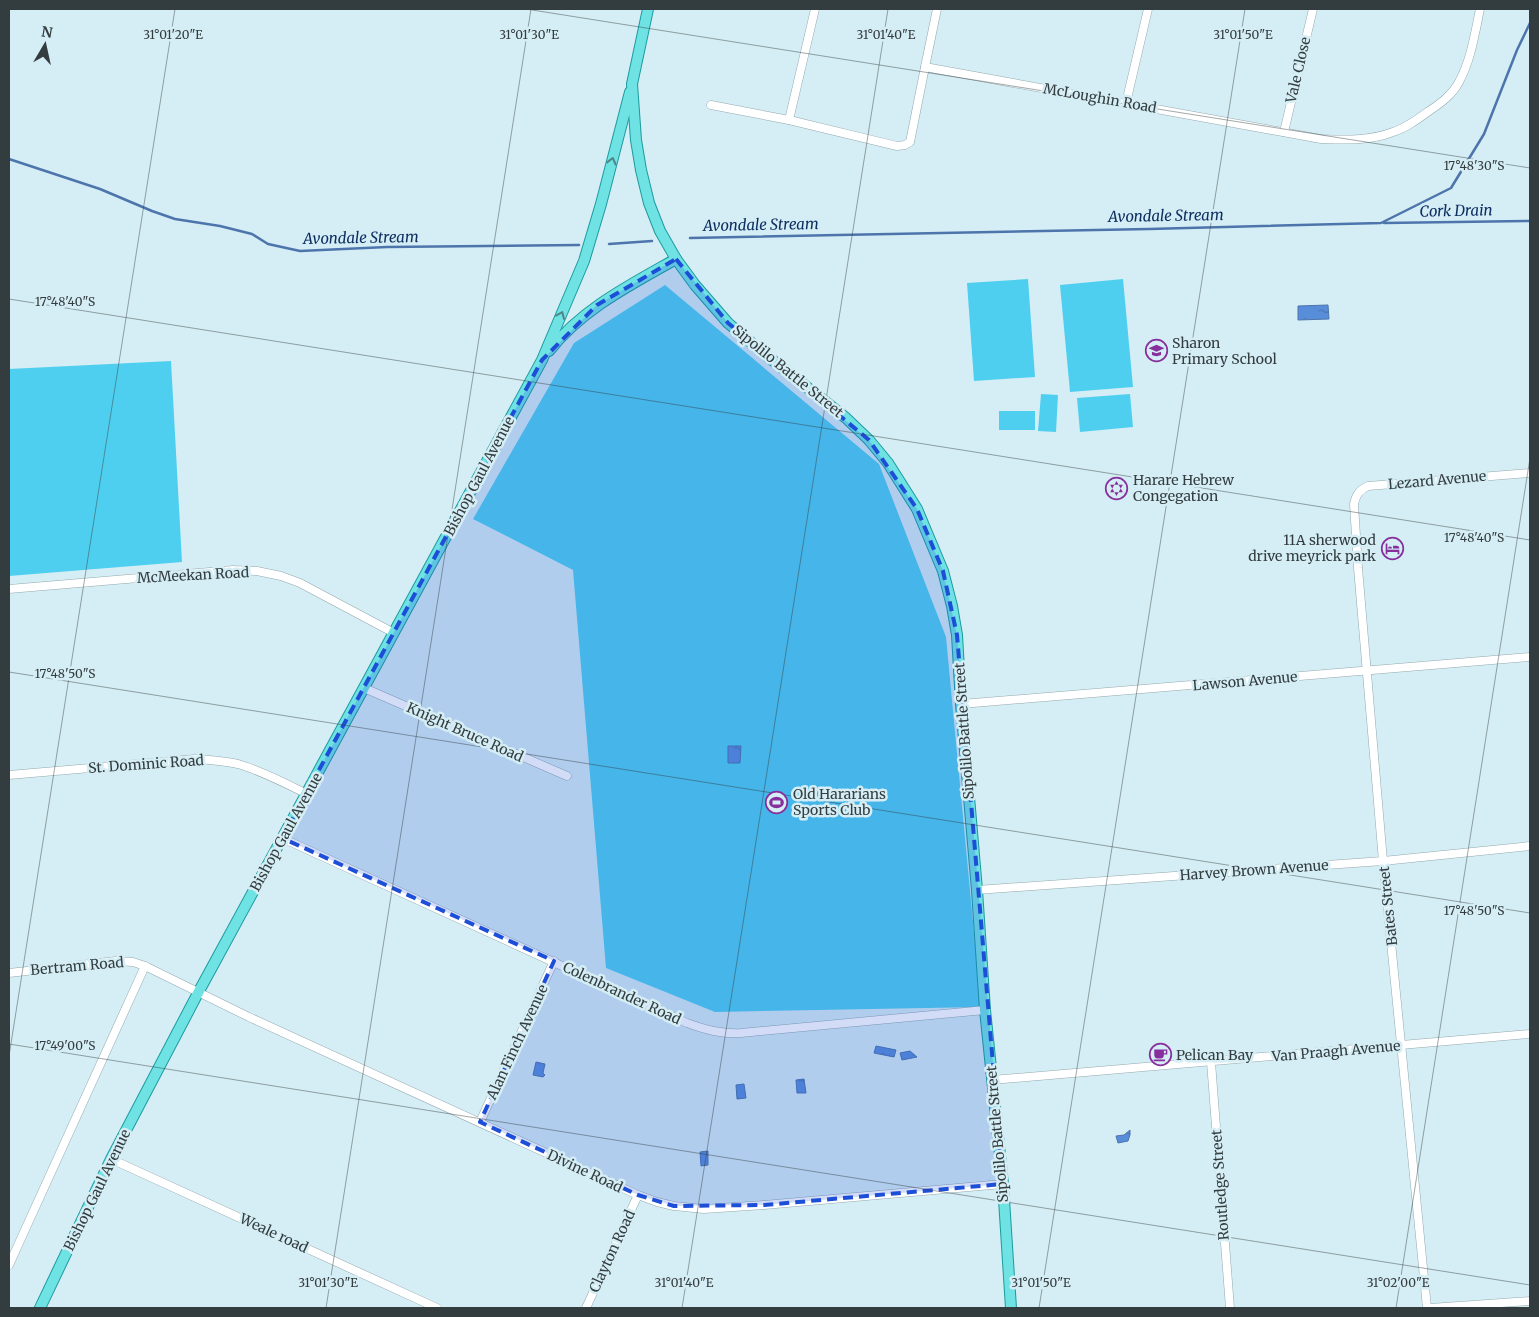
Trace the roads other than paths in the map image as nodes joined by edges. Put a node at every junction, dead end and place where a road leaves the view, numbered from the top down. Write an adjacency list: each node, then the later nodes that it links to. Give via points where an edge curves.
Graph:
1 (648, 9): 8 (main road)
2 (816, 9): 11 (street)
3 (938, 9): 7 (street)
4 (1148, 9): 9 (street)
5 (1313, 9): 12 (street, Vale Close)
6 (1480, 9): 12 (street, McLoughin Road, via 1468,62 1458,84 1445,100 1416,121 1394,132 1368,138 1321,139)
7 (925, 67): 9 (street, McLoughin Road); 11 (street, via 910,142 905,145 897,146)
8 (632, 84): 13 (main road, via 636,140 647,195 660,231); 14 (main road, one-way to 8, via 584,261)
9 (1126, 103): 12 (street, McLoughin Road)
10 (711, 105): 11 (street)
11 (789, 120)
12 (1284, 132)
13 (676, 259): 14 (main road, via 597,305 572,326); 22 (main road, Sipolilo Battle Street, via 728,322 869,440 904,487 917,509 943,571 957,634)
14 (542, 360): 18 (main road, Bishop Gaul Avenue)
15 (1530, 473): 16 (street, Lezard Avenue, via 1368,486 1360,489)
16 (1354, 504): 20 (street, Bates Street)
17 (9, 589): 18 (street, McMeekan Road, via 234,570 257,571 300,583)
18 (394, 633): 21 (main road, Bishop Gaul Avenue)
19 (1530, 657): 20 (street, Lawson Avenue)
20 (1367, 671): 22 (street, Lawson Avenue); 28 (street, Bates Street)
21 (364, 688): 24 (street, Knight Bruce Road); 25 (main road, Bishop Gaul Avenue)
22 (961, 704): 29 (main road, Sipolilo Battle Street)
23 (9, 775): 25 (street, St. Dominic Road, via 214,760 238,764)
24 (567, 776)
25 (307, 794): 26 (main road, Bishop Gaul Avenue)
26 (282, 838): 30 (street, Colenbrander Road); 33 (main road, Bishop Gaul Avenue)
27 (1530, 846): 28 (street, Harvey Brown Avenue)
28 (1383, 861): 29 (street, Harvey Brown Avenue); 36 (street, Bates Street)
29 (977, 890): 34 (main road, Sipolilo Battle Street)
30 (554, 961): 34 (street, Colenbrander Road, via 687,1023 724,1034); 39 (street, Alan Finch Avenue)
31 (145, 966): 32 (street, Bertram Road, via 116,961); 33 (street, Bertram Road); 43 (street)
32 (9, 972)
33 (198, 993): 39 (street, Divine Road); 40 (main road, Bishop Gaul Avenue)
34 (985, 1010): 38 (main road, Sipolilo Battle Street)
35 (1530, 1034): 36 (street, Van Praagh Avenue)
36 (1403, 1045): 37 (street, Van Praagh Avenue); 50 (street, Bates Street)
37 (1211, 1062): 38 (street, Van Praagh Avenue); 49 (street, Routledge Street)
38 (992, 1080): 41 (main road, Sipolilo Battle Street)
39 (480, 1122): 42 (street, Divine Road)
40 (111, 1159): 45 (main road, Bishop Gaul Avenue); 46 (street, Weale road)
41 (1003, 1184): 42 (street, Divine Road, via 704,1209 674,1206); 48 (main road, Sipolilo Battle Street)
42 (638, 1195): 47 (street, Clayton Road)
43 (9, 1265)
44 (1530, 1301): 50 (street)
45 (40, 1308)
46 (437, 1308)
47 (586, 1308)
48 (1011, 1308)
49 (1230, 1308)
50 (1429, 1308)

